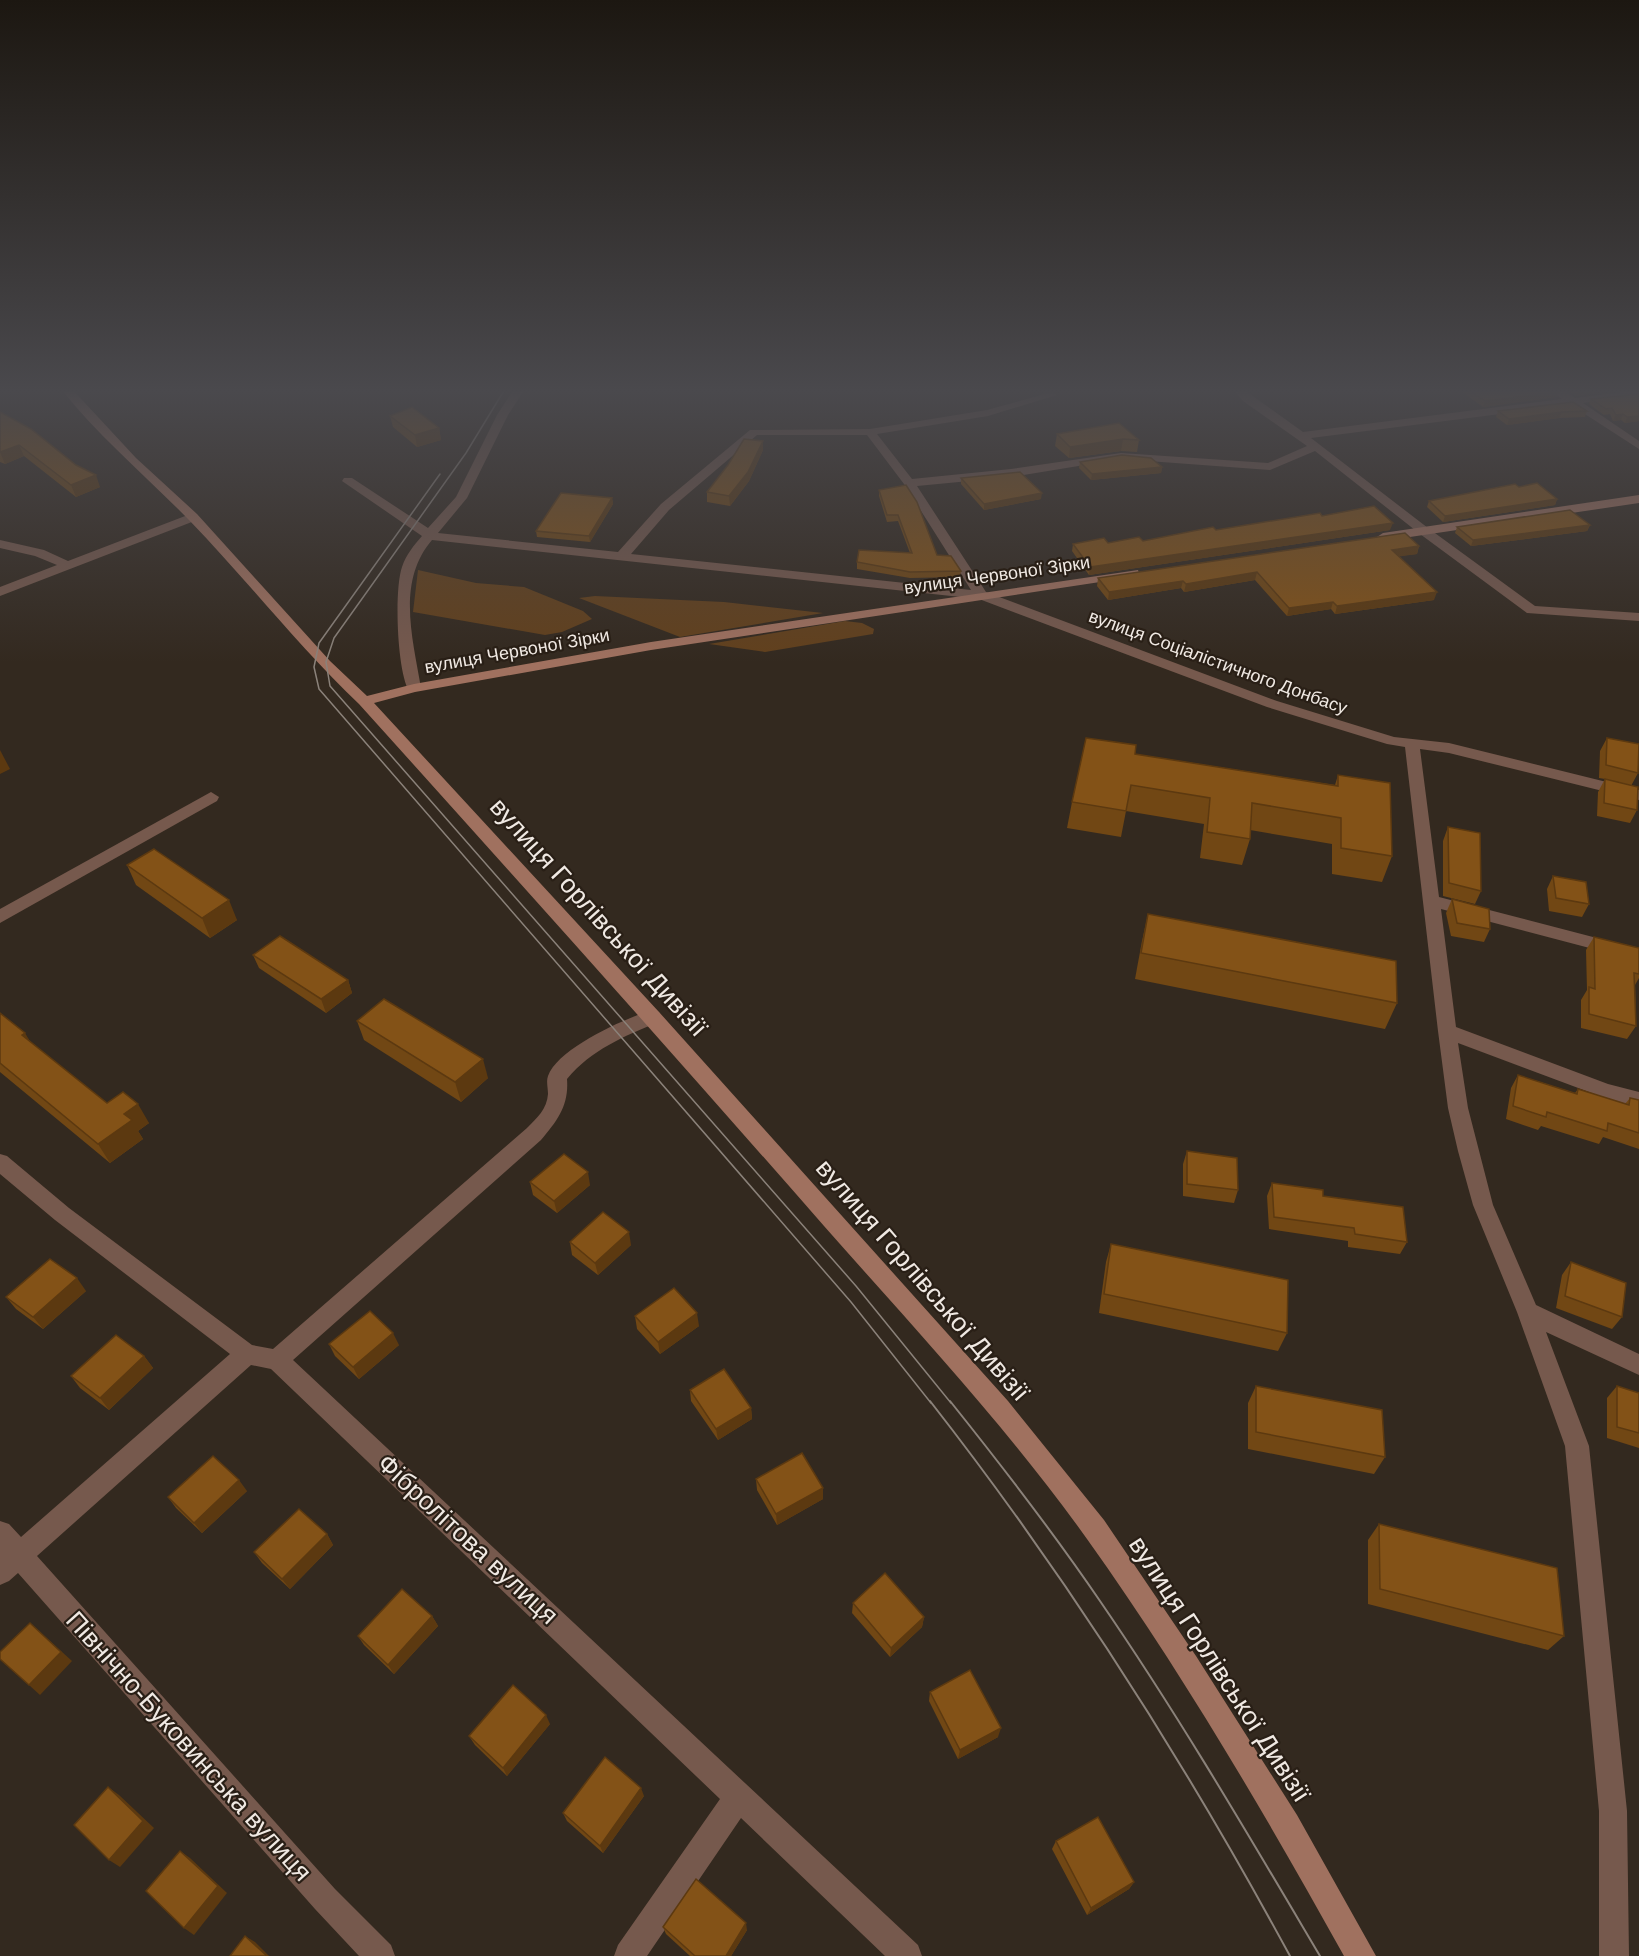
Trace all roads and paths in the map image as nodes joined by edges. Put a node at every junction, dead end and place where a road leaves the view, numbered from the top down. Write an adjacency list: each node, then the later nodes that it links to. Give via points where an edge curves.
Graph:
1 (154, 480): 10 (main road, вулиця Горлівської Дивізії)
2 (471, 480): 12 (street)
3 (697, 480): 15 (street, via 665,507)
4 (907, 480): 8 (street)
5 (934, 480): 8 (street)
6 (1360, 480): 11 (street)
7 (348, 482): 12 (street)
8 (909, 483): 19 (street)
9 (1639, 499): 11 (main road)
10 (194, 517): 16 (street); 22 (main road, вулиця Горлівської Дивізії)
11 (1424, 531): 13 (main road); 20 (street, via 1532,610)
12 (430, 536): 15 (street, вулиця Соціалістичного Донбасу); 21 (street, via 413,554 406,573 403,618)
13 (1365, 540)
14 (0, 544): 16 (street, via 39,553)
15 (620, 558): 19 (street, вулиця Соціалістичного Донбасу)
16 (67, 565): 18 (street)
17 (1144, 572): 19 (main road, вулиця Червоної Зірки)
18 (0, 592)
19 (981, 595): 21 (main road, вулиця Червоної Зірки, via 651,646); 23 (street, вулиця Соціалістичного Донбасу, via 1272,704 1392,741)
20 (1639, 617)
21 (414, 688): 22 (main road, вулиця Червоної Зірки)
22 (364, 701): 29 (main road, вулиця Горлівської Дивізії)
23 (1412, 743): 24 (street, вулиця Соціалістичного Донбасу, via 1449,748); 26 (street)
24 (1639, 795)
25 (211, 796): 27 (street)
26 (1432, 901): 28 (street); 30 (street)
27 (0, 917)
28 (1639, 955)
29 (652, 1017): 35 (street, via 585,1048 570,1061 557,1077 559,1100 534,1134); 43 (main road, вулиця Горлівської Дивізії, via 1000,1409 1095,1529 1275,1805)
30 (1447, 1031): 31 (street); 33 (street, via 1458,1108 1483,1205)
31 (1639, 1100)
32 (0, 1162): 34 (street, via 62,1214)
33 (1528, 1312): 36 (street); 44 (street, via 1577,1446 1613,1811)
34 (247, 1354): 35 (street); 38 (street)
35 (277, 1360): 39 (street, Фібролітова вулиця)
36 (1639, 1365)
37 (0, 1533): 38 (street, Північно-Буковинська вулиця)
38 (9, 1563): 40 (street, Північно-Буковинська вулиця)
39 (739, 1796): 41 (street); 42 (street, Фібролітова вулиця)
40 (380, 1956)
41 (629, 1956)
42 (907, 1956)
43 (1361, 1956)
44 (1614, 1956)

